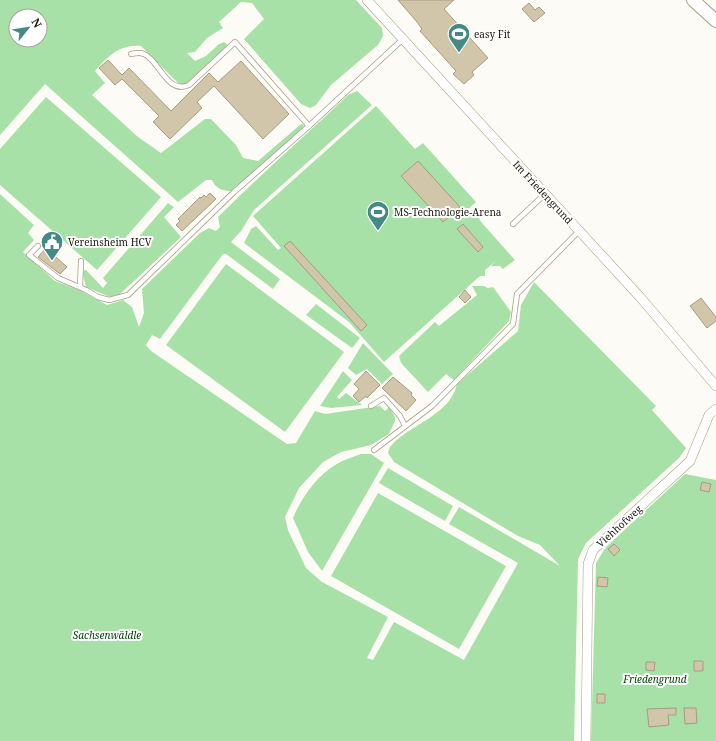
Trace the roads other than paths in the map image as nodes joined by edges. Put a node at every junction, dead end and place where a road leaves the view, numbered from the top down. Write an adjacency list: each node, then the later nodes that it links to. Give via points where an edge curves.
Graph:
1 (367, 0): 4 (street, Im Friedengrund)
2 (693, 0): 3 (main road)
3 (716, 21)
4 (403, 39): 6 (lane); 7 (street, Im Friedengrund)
5 (131, 54): 6 (lane, via 142,53 175,86 184,88 235,42)
6 (309, 126): 12 (lane, via 234,192 128,295 109,300)
7 (545, 194): 8 (lane); 9 (street, Im Friedengrund)
8 (513, 224)
9 (579, 230): 13 (street, Im Friedengrund); 16 (lane, via 517,294 513,324 432,406)
10 (38, 246): 12 (lane, via 29,255 58,278)
11 (81, 261): 12 (lane)
12 (80, 287)
13 (716, 386)
14 (371, 406): 16 (lane, via 384,398)
15 (716, 410): 18 (street, Viehhofweg, via 709,415 690,461 593,550 588,564)
16 (405, 426): 17 (lane)
17 (374, 450)
18 (586, 741)

